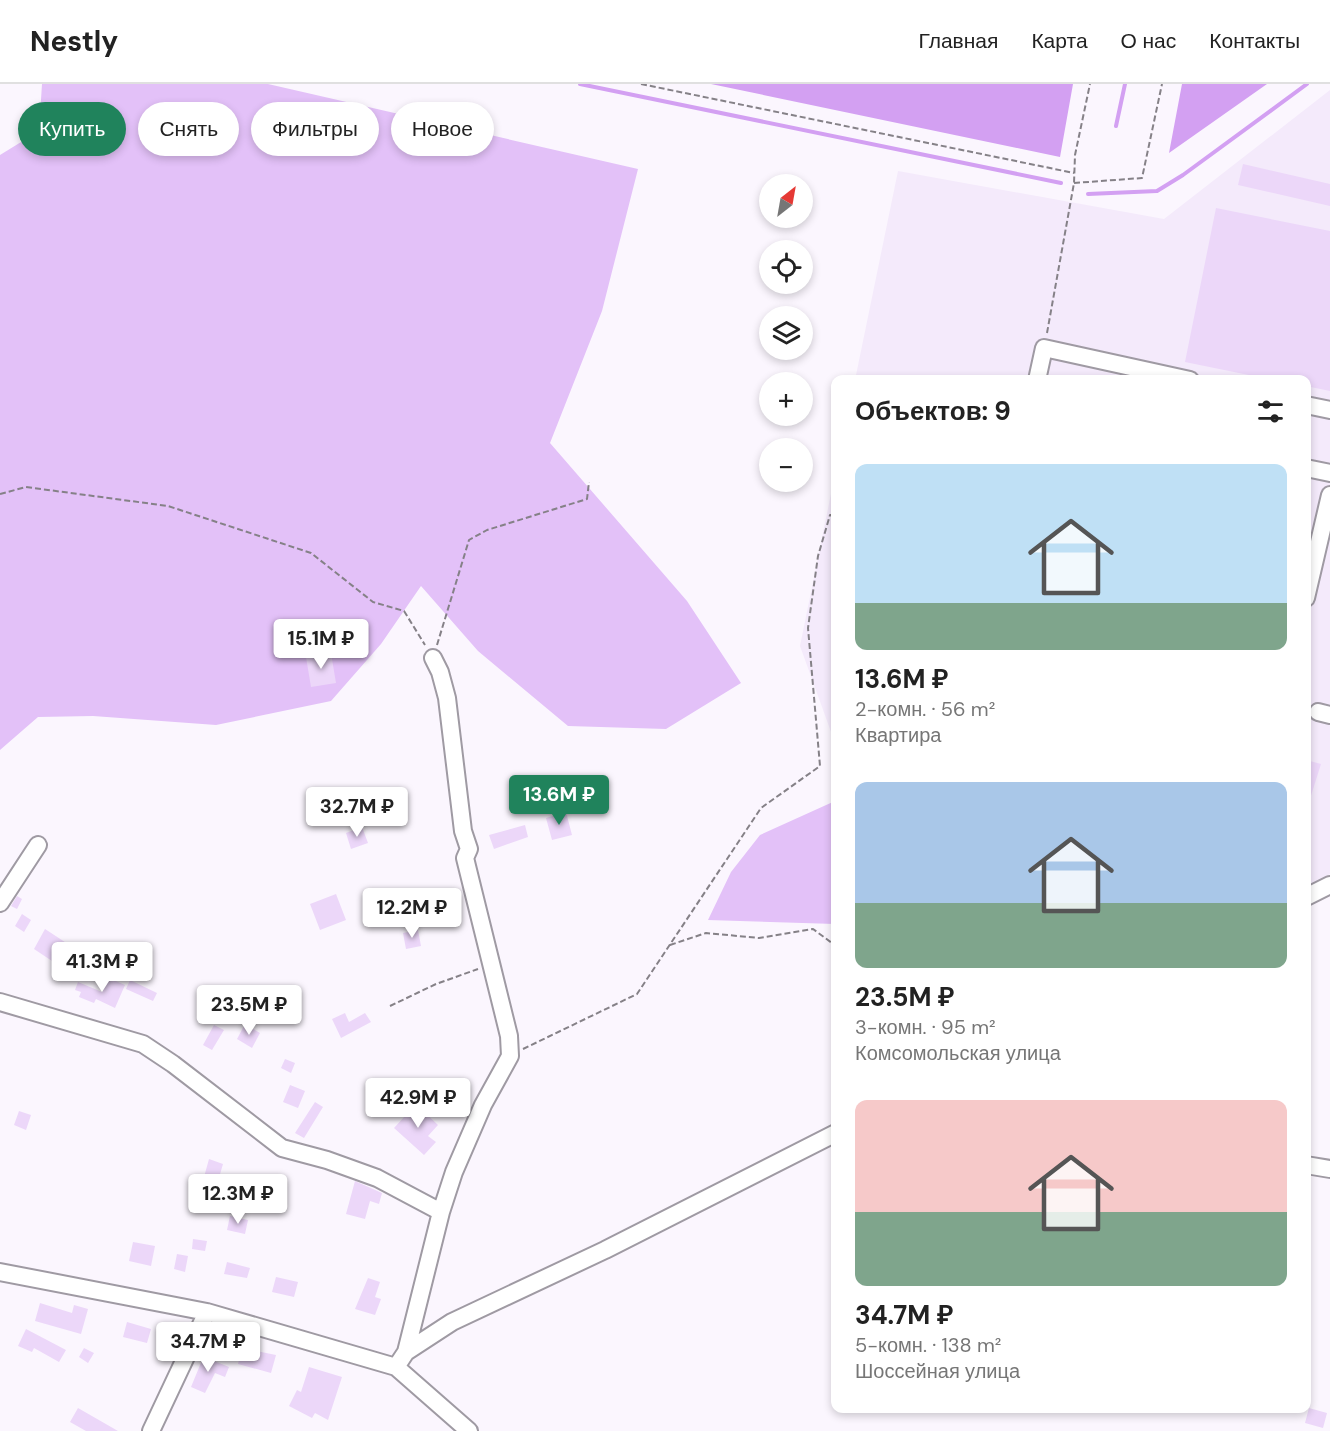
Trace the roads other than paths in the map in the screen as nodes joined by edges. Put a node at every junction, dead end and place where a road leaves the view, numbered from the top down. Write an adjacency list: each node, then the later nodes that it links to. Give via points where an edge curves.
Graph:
1 (1038, 375): 2 (street, via 1044,348)
2 (1167, 375)
3 (1311, 406): 4 (street)
4 (1330, 410)
5 (1311, 469): 6 (street)
6 (1330, 473)
7 (1330, 495): 8 (street)
8 (1313, 539): 9 (street)
9 (1311, 556)
10 (433, 658): 19 (street, via 447,698 463,831 469,849 465,858 509,1036 510,1056 483,1105)
11 (38, 845): 14 (street)
12 (1330, 885): 13 (street)
13 (1311, 894)
14 (0, 903)
15 (0, 1002): 19 (street, via 143,1044 282,1148 377,1178)
16 (831, 1136): 22 (street, via 452,1322)
17 (1311, 1166): 18 (street)
18 (1330, 1169)
19 (441, 1212): 22 (street)
20 (0, 1272): 21 (street)
21 (207, 1312): 23 (street); 24 (street)
22 (406, 1352): 23 (street)
23 (396, 1367): 25 (street)
24 (151, 1431)
25 (469, 1431)

